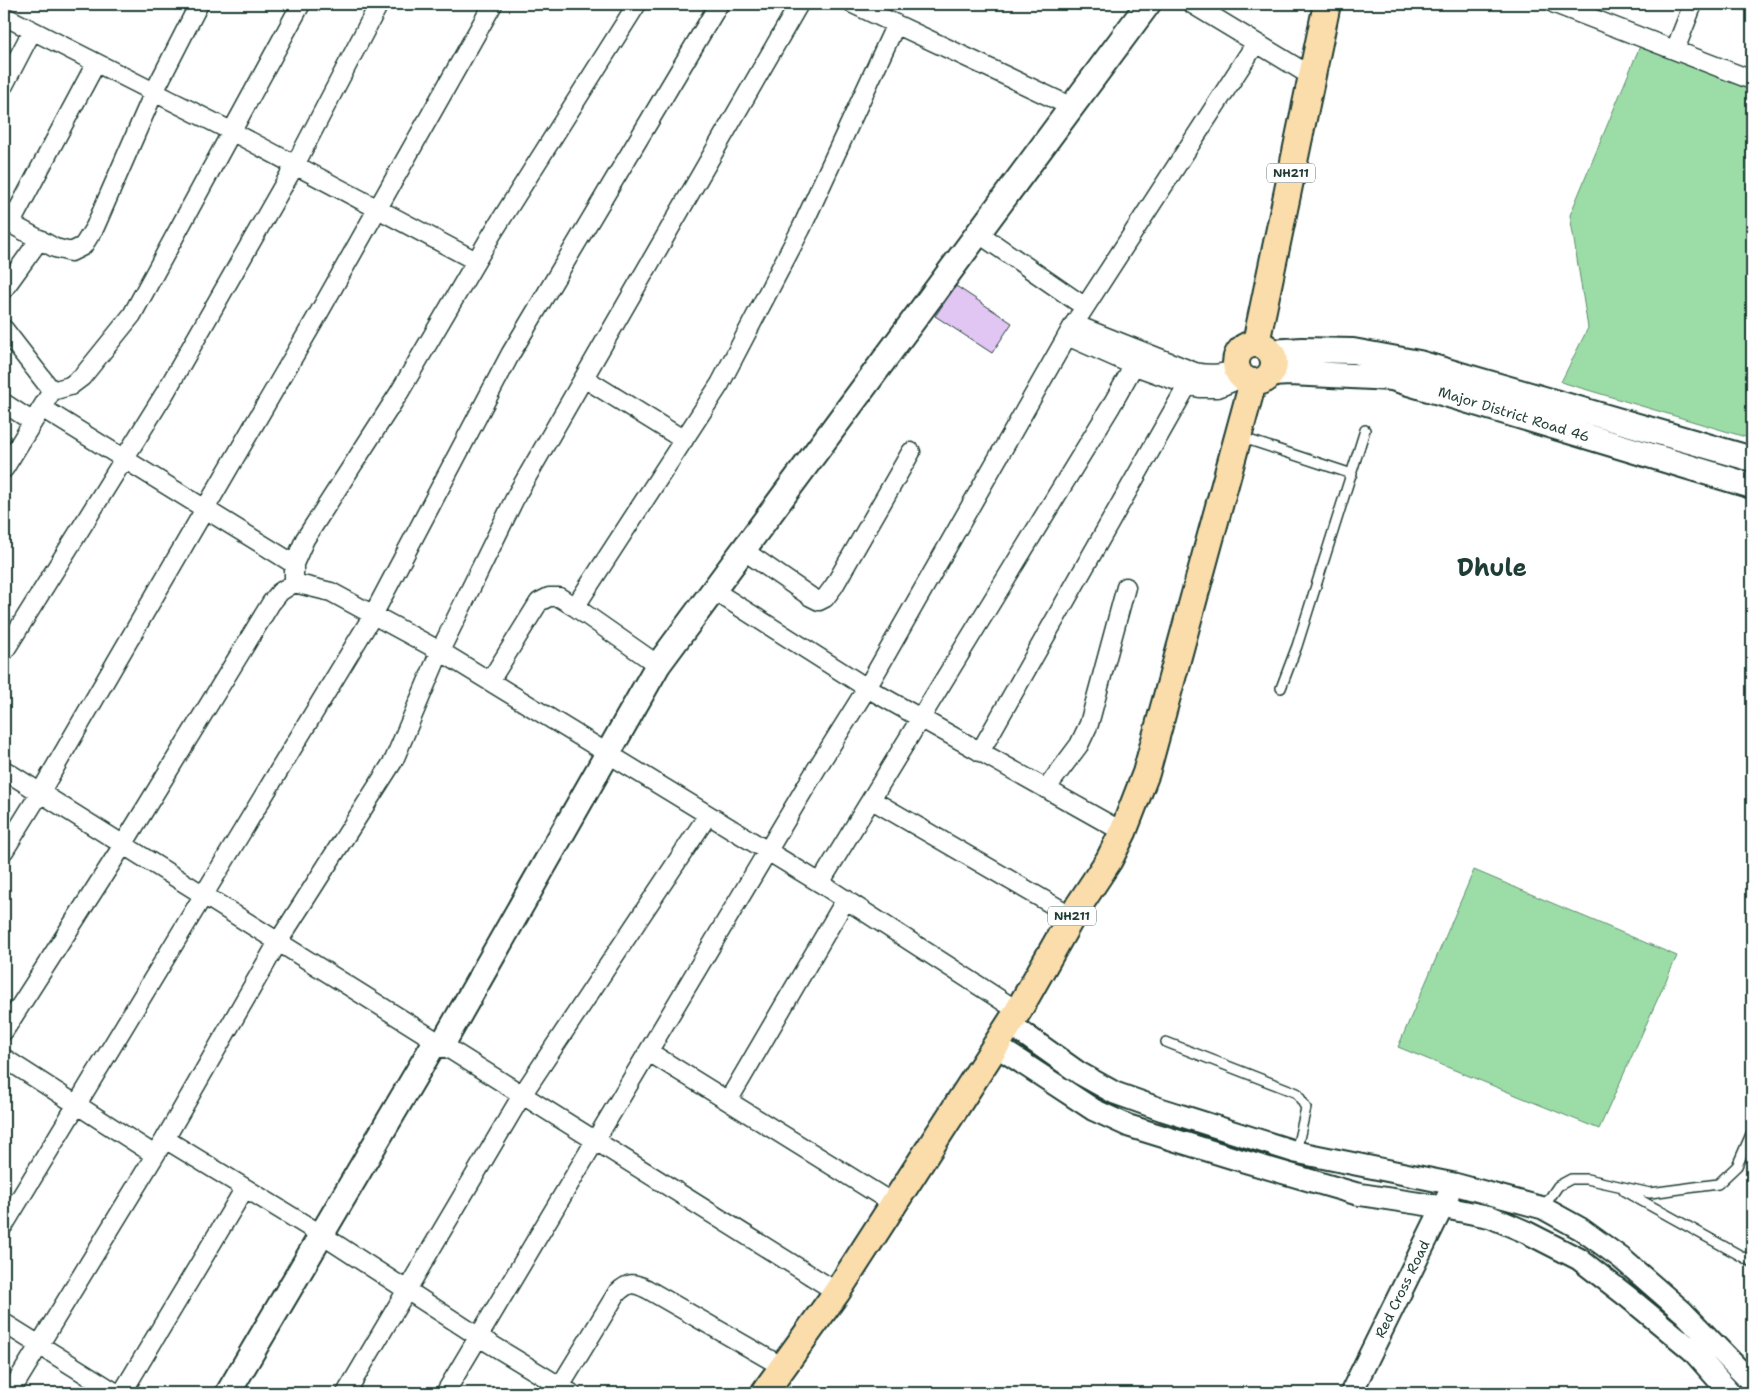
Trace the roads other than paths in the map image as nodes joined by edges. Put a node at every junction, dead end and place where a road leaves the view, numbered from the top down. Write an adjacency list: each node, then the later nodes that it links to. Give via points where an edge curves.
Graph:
1 (198, 4): 23 (street)
2 (301, 4): 25 (street)
3 (379, 4): 26 (street)
4 (493, 4): 27 (street)
5 (637, 4): 31 (street)
6 (719, 4): 59 (street, via 511,352)
7 (799, 4): 38 (street)
8 (853, 4): 15 (street)
9 (1148, 4): 24 (main road)
10 (1192, 4): 17 (street)
11 (1327, 4): 20 (main road, NH211)
12 (1554, 4): 18 (street)
13 (1693, 4): 18 (street)
14 (4, 16): 16 (street)
15 (896, 24): 24 (street); 45 (street, via 775,282 720,384)
16 (32, 31): 19 (street); 22 (street)
17 (1256, 42): 20 (street); 33 (street)
18 (1674, 50): 21 (street)
19 (96, 63): 23 (street); 28 (street)
20 (1311, 76): 37 (main road, NH211)
21 (1752, 80)
22 (4, 85)
23 (154, 92): 25 (street); 30 (street, via 95,227 83,246 71,252)
24 (1072, 107): 29 (main road)
25 (231, 131): 26 (street); 40 (street, via 132,315 82,377 70,386)
26 (295, 165): 27 (street); 47 (street)
27 (378, 209): 31 (street); 52 (street)
28 (7, 222): 30 (street)
29 (978, 233): 33 (street); 53 (main road)
30 (40, 239): 32 (street)
31 (476, 261): 54 (street, via 399,393 305,539)
32 (4, 290)
33 (1085, 307): 35 (street)
34 (4, 329): 40 (street)
35 (1070, 330): 36 (street); 64 (street)
36 (1139, 358): 39 (street); 66 (street)
37 (1255, 366): 39 (street); 44 (main road, NH211); 48 (main road, Major District Road 46, via 1302,350 1353,351 1419,363); 51 (main road, Major District Road 46, via 1290,373 1392,378)
38 (584, 378): 45 (street); 60 (street, via 517,494)
39 (1192, 378): 67 (street)
40 (52, 391): 42 (street)
41 (4, 403): 42 (street)
42 (37, 415): 47 (street); 49 (street)
43 (1366, 430): 50 (lane)
44 (1239, 436): 50 (lane); 74 (main road, NH211, via 1146,773)
45 (684, 440): 58 (street)
46 (911, 452): 53 (street, via 834,586 819,602)
47 (124, 459): 52 (street); 61 (street)
48 (1752, 459)
49 (4, 469)
50 (1352, 474): 65 (lane)
51 (1752, 486)
52 (205, 509): 54 (street); 71 (street)
53 (743, 550): 57 (main road)
54 (294, 564): 55 (street)
55 (294, 583): 59 (street, via 330,592); 75 (street, via 271,603)
56 (1126, 587): 70 (street, via 1090,724 1079,745)
57 (714, 590): 62 (main road); 64 (street)
58 (575, 607): 62 (street); 63 (street, via 560,597 549,597 539,602)
59 (374, 614): 60 (street); 79 (street)
60 (440, 651): 63 (street); 82 (street, via 394,760)
61 (4, 652)
62 (658, 665): 68 (main road)
63 (490, 681): 68 (street)
64 (867, 688): 66 (street); 77 (street)
65 (1281, 688)
66 (921, 718): 67 (street); 72 (street)
67 (980, 752): 70 (street)
68 (608, 754): 73 (street); 86 (main road)
69 (4, 770): 71 (street)
70 (1046, 789): 74 (street)
71 (40, 793): 75 (street); 76 (street)
72 (872, 800): 78 (street); 81 (street)
73 (708, 815): 77 (street); 90 (street)
74 (1123, 832): 81 (main road, NH211, via 1109,860)
75 (124, 845): 79 (street); 84 (street)
76 (4, 851)
77 (768, 852): 78 (street); 88 (street)
78 (820, 883): 80 (street)
79 (203, 895): 82 (street); 92 (street)
80 (846, 899): 83 (street); 91 (street)
81 (1072, 916): 83 (main road, NH211)
82 (278, 942): 86 (street); 94 (street)
83 (1014, 1017): 87 (main road, NH211); 96 (street, via 1079,1073 1115,1093)
84 (4, 1031)
85 (1166, 1042): 96 (lane, via 1297,1093 1306,1108)
86 (442, 1045): 90 (street); 105 (main road, via 434,1044)
87 (995, 1045): 101 (main road, NH211); 102 (street, via 1094,1110 1129,1126 1357,1194)
88 (649, 1052): 91 (street); 95 (street)
89 (4, 1058): 92 (street)
90 (522, 1095): 95 (street); 107 (street)
91 (728, 1101): 101 (street)
92 (77, 1105): 97 (street); 104 (street)
93 (1752, 1132): 99 (lane, via 1737,1166 1718,1184 1650,1193)
94 (165, 1139): 97 (street); 100 (street)
95 (596, 1141): 108 (street); 110 (street)
96 (1296, 1152): 98 (street)
97 (155, 1155): 111 (street)
98 (1454, 1184): 102 (street, Red Cross Road); 103 (street)
99 (1615, 1186): 103 (lane, via 1587,1179 1571,1179 1558,1186); 106 (lane)
100 (245, 1188): 105 (street); 117 (street)
101 (894, 1204): 108 (main road, NH211)
102 (1442, 1208): 122 (street, Red Cross Road); 123 (street, via 1491,1218 1579,1259 1692,1350)
103 (1543, 1208): 113 (street, via 1581,1229 1621,1258 1682,1312)
104 (4, 1226)
105 (322, 1235): 107 (street); 118 (main road)
106 (1752, 1262)
107 (407, 1291): 110 (street); 119 (street)
108 (837, 1292): 112 (main road, NH211)
109 (4, 1323): 111 (street)
110 (479, 1337): 114 (street); 120 (street)
111 (39, 1345): 115 (street); 116 (street)
112 (783, 1367): 114 (street, via 647,1289 630,1283 617,1293); 121 (main road, NH211)
113 (1752, 1383)
114 (562, 1391)
115 (10, 1393)
116 (116, 1393)
117 (122, 1393)
118 (228, 1393)
119 (346, 1393)
120 (445, 1393)
121 (764, 1393)
122 (1351, 1393)
123 (1730, 1393)

